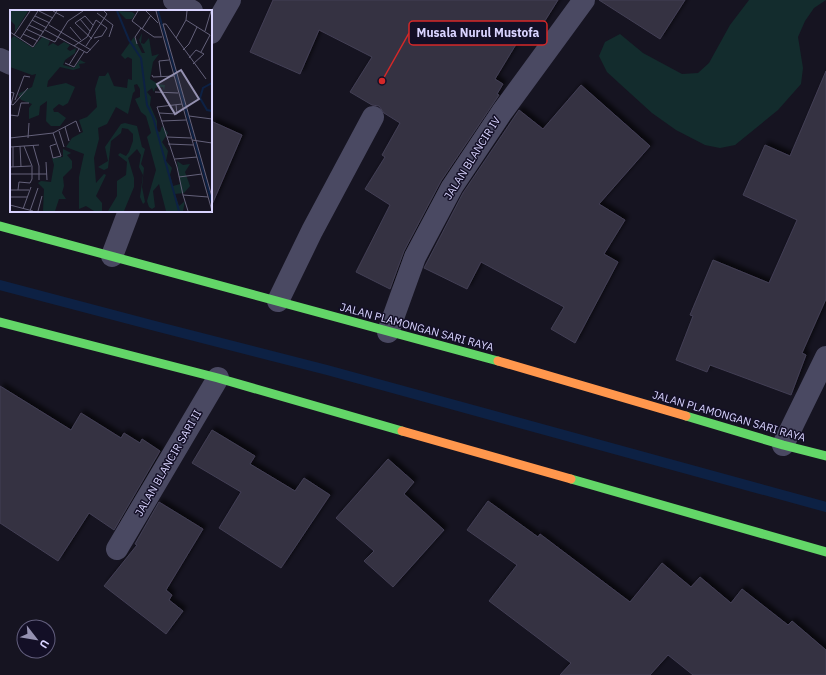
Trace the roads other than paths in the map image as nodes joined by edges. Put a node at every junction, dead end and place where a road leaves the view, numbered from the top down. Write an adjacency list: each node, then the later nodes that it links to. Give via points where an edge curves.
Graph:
1 (174, 0): 4 (street)
2 (230, 0): 5 (street)
3 (584, 0): 14 (street, JALAN BLANCIR IV, via 502,112 452,187 415,257)
4 (190, 10)
5 (212, 27)
6 (0, 59): 7 (street)
7 (10, 64)
8 (373, 117): 12 (street)
9 (129, 212): 11 (street)
10 (0, 226): 11 (street, JALAN PLAMONGAN SARI RAYA)
11 (112, 256): 12 (street, JALAN PLAMONGAN SARI RAYA)
12 (278, 301): 14 (street, JALAN PLAMONGAN SARI RAYA)
13 (0, 322): 16 (street)
14 (388, 332): 17 (street, JALAN PLAMONGAN SARI RAYA, via 529,369)
15 (826, 357): 17 (street)
16 (218, 378): 19 (street, JALAN BLANCIR SARI II); 20 (street)
17 (783, 446): 18 (street, JALAN PLAMONGAN SARI RAYA)
18 (826, 456)
19 (117, 549)
20 (826, 552)

